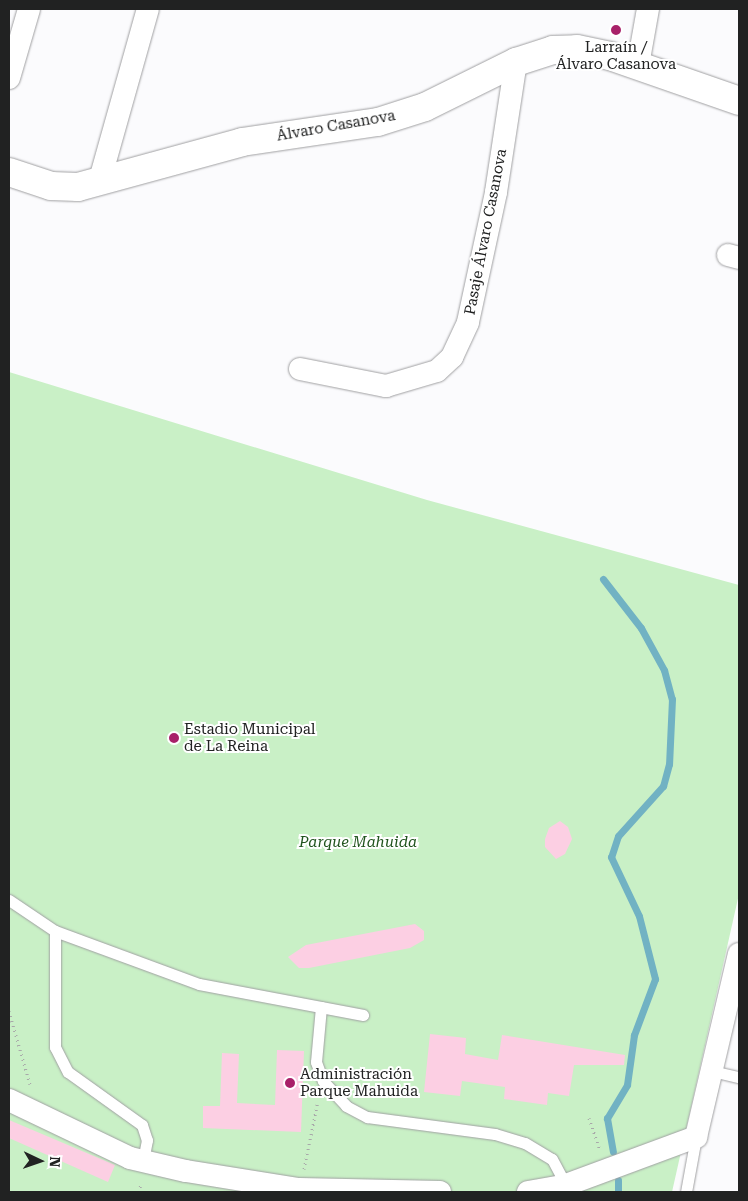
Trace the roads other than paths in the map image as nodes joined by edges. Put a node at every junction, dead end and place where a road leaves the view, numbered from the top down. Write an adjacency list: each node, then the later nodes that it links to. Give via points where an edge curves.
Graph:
1 (30, 9): 6 (street)
2 (148, 9): 9 (street)
3 (648, 9): 5 (street)
4 (516, 62): 5 (street, Álvaro Casanova, via 553,50 577,48); 9 (street, Álvaro Casanova, via 402,115 242,142); 10 (street, Pasaje Álvaro Casanova, via 496,192 468,322 452,357 437,371 386,386)
5 (638, 65): 7 (street, Álvaro Casanova)
6 (9, 78)
7 (739, 102)
8 (9, 172): 9 (street, Álvaro Casanova, via 65,187)
9 (99, 182)
10 (300, 370)
11 (9, 900): 12 (lane)
12 (56, 931): 14 (lane, via 199,984); 20 (lane, via 55,1046 68,1072 142,1125 147,1140)
13 (739, 954): 16 (street)
14 (320, 1007): 15 (lane); 21 (lane, via 316,1062 322,1081 346,1106 367,1118 496,1134 525,1143 552,1159)
15 (363, 1015)
16 (712, 1071): 17 (lane); 19 (street)
17 (739, 1077)
18 (9, 1100): 20 (street)
19 (696, 1137): 21 (street); 25 (lane)
20 (143, 1160): 22 (street, via 299,1189)
21 (566, 1185): 24 (street)
22 (421, 1192): 23 (street)
23 (440, 1192)
24 (528, 1192)
25 (686, 1192)

